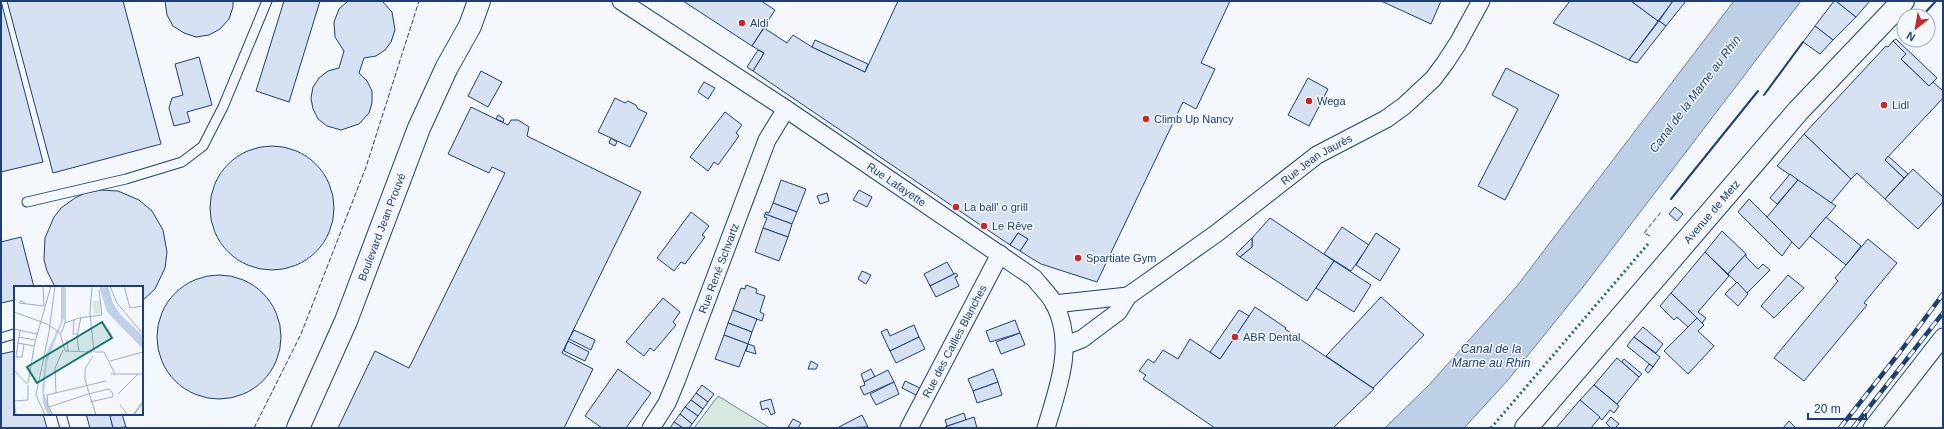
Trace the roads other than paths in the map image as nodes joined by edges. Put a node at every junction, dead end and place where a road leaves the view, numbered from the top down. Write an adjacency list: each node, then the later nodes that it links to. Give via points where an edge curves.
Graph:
1 (267, 1): 9 (lane, via 223,107 203,146 182,162 126,179)
2 (479, 1): 7 (main road, Boulevard Jean Prouvé)
3 (496, 1): 7 (main road, Boulevard Jean Prouvé)
4 (622, 1): 8 (street, Rue Lafayette)
5 (1480, 1): 11 (street, Rue Jean Jaurès, via 1445,63 1433,79 1404,106 1386,119 1317,155 1217,234)
6 (1903, 1): 23 (main road, Avenue de Metz, via 1798,111)
7 (470, 26): 19 (main road, Boulevard Jean Prouvé, via 447,67 419,128 346,321)
8 (786, 109): 10 (street, Rue Lafayette); 20 (street, Rue René Schvartz, via 768,140 667,403)
9 (27, 202)
10 (1000, 254): 12 (street, Rue Lafayette, via 1034,278); 21 (street, Rue des Cailles Blanches)
11 (1128, 296): 12 (street, Rue Jean Jaurès); 16 (street, Rue Jean Jaurès, via 1118,312 1082,339)
12 (1054, 304): 16 (street, Rue Lafayette, via 1062,322)
13 (14, 334): 15 (lane)
14 (1943, 337): 24 (street)
15 (1, 338)
16 (1066, 344): 22 (street, Rue Lafayette, via 1062,374)
17 (61, 415): 18 (lane)
18 (65, 428)
19 (298, 428)
20 (651, 428)
21 (909, 428)
22 (1046, 428)
23 (1526, 428)
24 (1872, 428)

